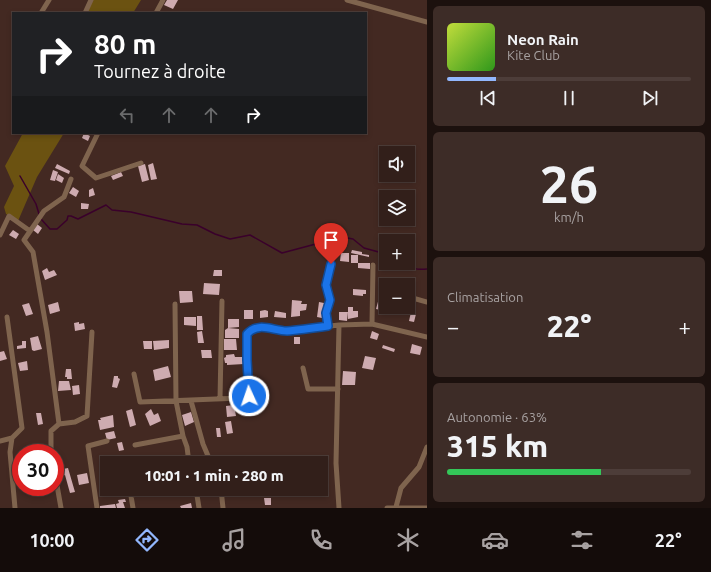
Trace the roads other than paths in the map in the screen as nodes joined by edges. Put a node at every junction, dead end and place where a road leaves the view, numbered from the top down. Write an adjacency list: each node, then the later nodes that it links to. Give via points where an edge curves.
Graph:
1 (49, 0): 5 (street)
2 (91, 0): 6 (street)
3 (163, 0): 7 (street)
4 (346, 0): 8 (street)
5 (42, 12)
6 (85, 12)
7 (157, 12)
8 (427, 22)
9 (98, 134): 10 (street, via 82,166 96,178)
10 (141, 163)
11 (71, 179): 12 (street, via 64,197 44,211)
12 (30, 231): 13 (street, via 9,216); 32 (street, via 24,240 33,252)
13 (0, 235)
14 (331, 264): 23 (street, via 326,285 330,300 326,313)
15 (374, 265): 21 (street)
16 (415, 299): 18 (street)
17 (222, 301): 29 (street)
18 (427, 302)
19 (175, 304): 31 (street)
20 (7, 317): 34 (street, via 22,428)
21 (372, 324): 22 (street); 25 (street)
22 (339, 325): 23 (street); 28 (street)
23 (328, 326): 29 (street, via 285,331 265,327 252,330 247,334 249,396)
24 (92, 332): 32 (street, via 87,416 75,422)
25 (427, 337)
26 (303, 368): 28 (street, via 308,389)
27 (134, 374): 31 (street, via 140,402)
28 (338, 389): 52 (street, via 336,463)
29 (220, 399): 30 (street)
30 (191, 401): 31 (street); 41 (street)
31 (176, 402): 33 (street)
32 (59, 424): 37 (street, via 50,431)
33 (183, 436): 38 (street); 40 (street)
34 (12, 438): 35 (street); 46 (street, via 10,452)
35 (0, 441)
36 (107, 441): 48 (street, via 88,446)
37 (51, 444)
38 (135, 445)
39 (427, 447): 54 (street, via 419,467 402,488)
40 (187, 456)
41 (208, 456)
42 (59, 496): 47 (street)
43 (131, 496): 49 (street)
44 (197, 496): 50 (street)
45 (222, 496): 51 (street)
46 (15, 508)
47 (61, 508)
48 (98, 508)
49 (133, 508)
50 (199, 508)
51 (223, 508)
52 (339, 508)
53 (387, 508): 54 (street)
54 (394, 508): 55 (street)
55 (427, 508)

